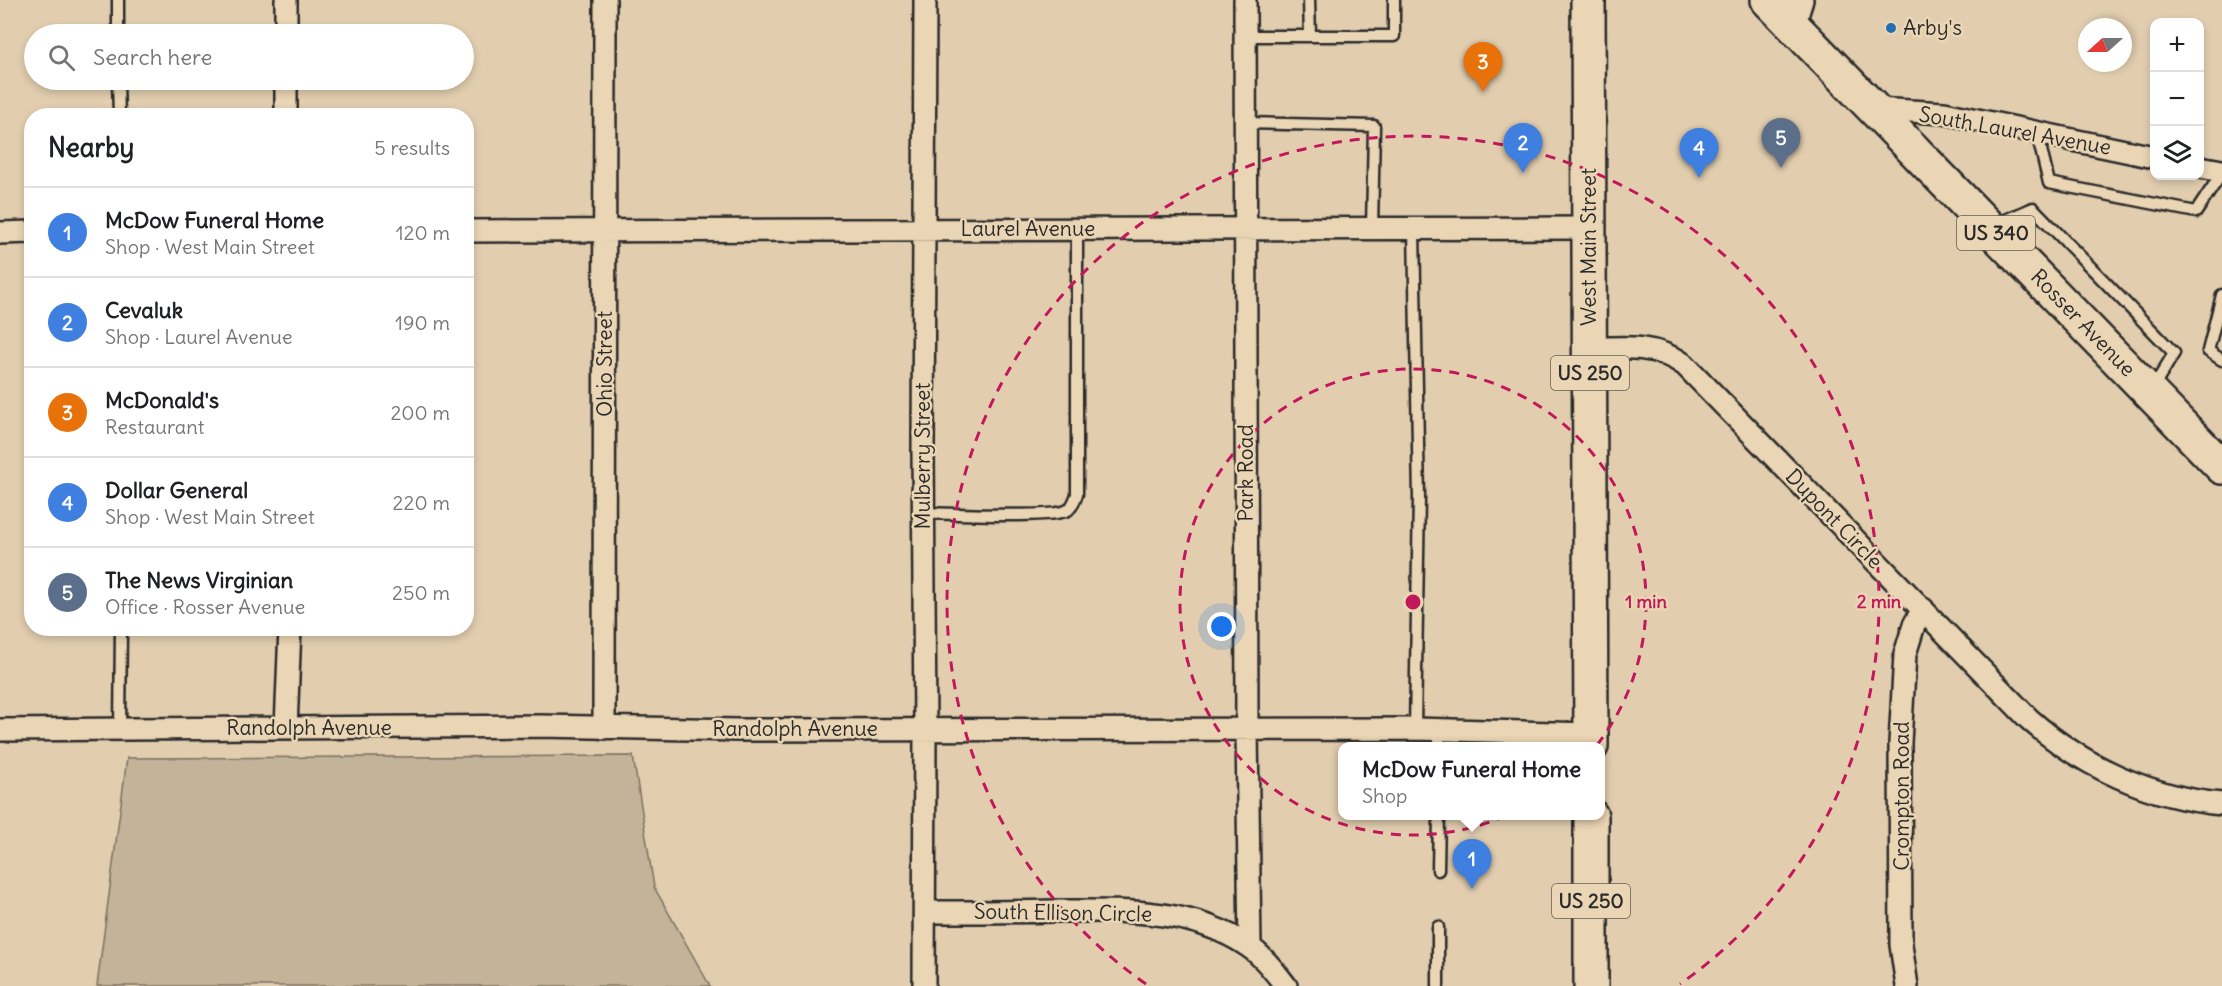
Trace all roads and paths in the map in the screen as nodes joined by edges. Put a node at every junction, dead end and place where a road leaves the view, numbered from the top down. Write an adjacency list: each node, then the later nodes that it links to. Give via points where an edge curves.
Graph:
1 (118, 0): 12 (lane)
2 (286, 0): 13 (street)
3 (605, 0): 35 (street, Ohio Street)
4 (925, 0): 29 (street, Mulberry Street)
5 (1245, 0): 14 (street, Park Road)
6 (1309, 0): 15 (lane)
7 (1394, 0): 15 (lane, via 1394,36)
8 (1588, 0): 16 (main road, West Main Street / US 250)
9 (1594, 0): 16 (main road)
10 (1768, 0): 11 (main road, Rosser Avenue / US 340)
11 (1798, 13): 21 (main road, Rosser Avenue / US 340)
12 (118, 24)
13 (286, 24)
14 (1245, 36): 15 (lane); 22 (street, Park Road)
15 (1310, 36)
16 (1588, 36): 28 (main road, West Main Street / US 250)
17 (118, 90): 19 (lane)
18 (286, 90): 20 (street)
19 (118, 108)
20 (286, 108)
21 (1876, 109): 23 (street, South Laurel Avenue, via 1944,114); 27 (main road, Rosser Avenue / US 340)
22 (1245, 123): 31 (street, Park Road); 32 (lane, via 1374,126)
23 (2037, 133): 24 (street, South Laurel Avenue); 26 (lane, via 2049,183 2196,212)
24 (2150, 156)
25 (2204, 168): 26 (street)
26 (2222, 172)
27 (1989, 226): 41 (main road, Rosser Avenue / US 340); 41 (lane, via 2033,208 2174,353)
28 (1589, 228): 33 (street, Laurel Avenue); 39 (main road, West Main Street / US 250)
29 (925, 229): 30 (street, Laurel Avenue); 35 (street, Laurel Avenue); 43 (street, Mulberry Street)
30 (1077, 229): 31 (street, Laurel Avenue); 43 (lane, via 1078,440 1074,503 1060,513)
31 (1245, 229): 32 (street, Laurel Avenue); 53 (street, Park Road)
32 (1372, 229): 33 (street, Laurel Avenue)
33 (1414, 229): 50 (lane, via 1419,498)
34 (474, 231): 35 (street, Laurel Avenue)
35 (605, 231): 48 (street, Ohio Street)
36 (24, 232): 37 (street)
37 (0, 233)
38 (2222, 295): 40 (lane, via 2208,351)
39 (1589, 349): 44 (street, Dupont Circle, via 1653,350 1685,365); 55 (main road, West Main Street / US 250)
40 (2222, 360)
41 (2150, 392): 42 (main road, Rosser Avenue / US 340)
42 (2221, 462)
43 (923, 513): 52 (street, Mulberry Street)
44 (1923, 609): 56 (street, Dupont Circle, via 2029,719 2067,750 2156,791); 67 (street, Crompton Road, via 1905,654 1900,743 1901,945)
45 (121, 636): 49 (lane)
46 (290, 636): 47 (street)
47 (286, 728): 48 (street, Randolph Avenue); 49 (street, Randolph Avenue)
48 (604, 728): 52 (street, Randolph Avenue)
49 (120, 729): 51 (street, Randolph Avenue)
50 (1415, 729): 53 (street, Randolph Avenue); 54 (street, Randolph Avenue)
51 (0, 730)
52 (925, 730): 53 (street, Randolph Avenue); 60 (street, Mulberry Street)
53 (1247, 731): 62 (street, Park Road)
54 (1439, 738): 55 (street, Randolph Avenue)
55 (1591, 740)
56 (2222, 804)
57 (1439, 820): 59 (lane)
58 (1591, 820): 66 (main road, US 250)
59 (1438, 870)
60 (925, 912): 62 (street, South Ellison Circle, via 1156,913 1204,925); 63 (street, Mulberry Street)
61 (1438, 927): 65 (lane)
62 (1250, 947): 64 (street, South Ellison Circle)
63 (924, 986)
64 (1286, 986)
65 (1438, 986)
66 (1591, 986)
67 (1907, 986)

